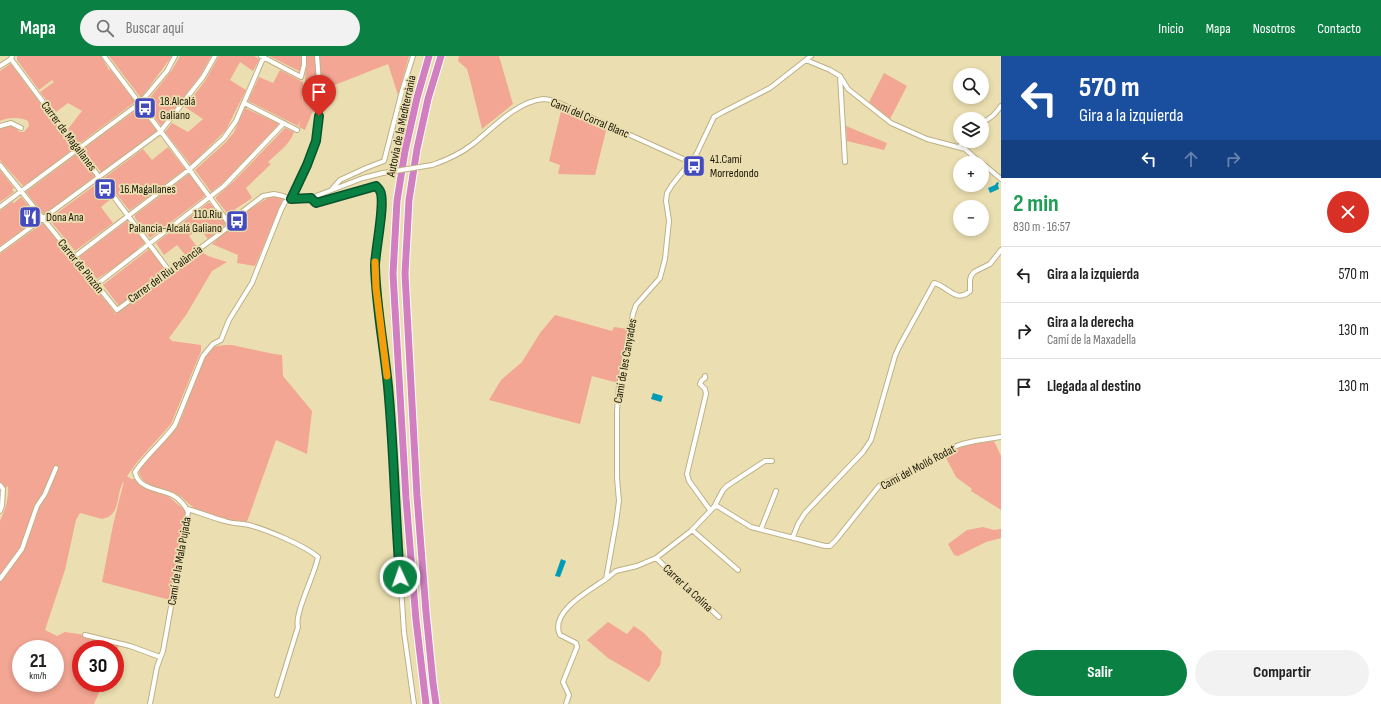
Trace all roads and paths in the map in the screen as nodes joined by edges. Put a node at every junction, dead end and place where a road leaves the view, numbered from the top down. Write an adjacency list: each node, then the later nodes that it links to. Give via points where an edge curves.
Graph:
1 (104, 56): 15 (street)
2 (175, 56): 15 (street, via 167,71)
3 (215, 56): 23 (street, via 204,77)
4 (263, 56): 5 (street, via 301,78); 16 (street)
5 (304, 56)
6 (318, 56): 39 (street, via 318,134)
7 (413, 56): 36 (street, via 384,161 340,180)
8 (429, 56): 73 (highway, Autovia de la Mediterrània, via 405,151 397,200 393,274 406,498)
9 (441, 56): 74 (highway, Autovia de la Mediterrània, via 417,149 409,200 405,274 417,488)
10 (810, 56): 12 (street, Camí de les Canyades)
11 (11, 57): 13 (street); 26 (street, Carrer de Magallanes)
12 (806, 60): 14 (street); 28 (street, Camí de les Canyades, via 770,88 714,117)
13 (0, 66)
14 (840, 76): 24 (street, via 848,89 891,123 927,139); 29 (street)
15 (140, 103): 23 (street); 26 (street)
16 (244, 103): 19 (street); 31 (street, via 231,130)
17 (1001, 106): 18 (street)
18 (989, 119)
19 (284, 124): 22 (street); 37 (street, via 224,186)
20 (0, 126): 21 (street, via 11,122)
21 (21, 128)
22 (297, 130)
23 (160, 132): 31 (street); 33 (street)
24 (953, 146)
25 (961, 148): 27 (street)
26 (78, 150): 33 (street, Carrer de Magallanes); 35 (street)
27 (973, 156)
28 (690, 162): 36 (street, Camí del Corral Blanc, bridge, via 544,99 532,102 507,115 450,159 432,165 363,178); 66 (street, Camí de les Canyades, via 667,193 669,221 660,278 636,305 623,358 617,411 619,501)
29 (846, 162)
30 (0, 165): 35 (street, Carrer de Pinzón)
31 (190, 169): 37 (street); 41 (street)
32 (989, 169): 34 (street)
33 (100, 177): 41 (street, Carrer de Magallanes); 42 (street)
34 (1001, 179)
35 (21, 191): 40 (street); 42 (street, Carrer de Pinzón)
36 (331, 191): 38 (street, Camí del Corral Blanc)
37 (210, 197): 43 (street); 44 (street)
38 (311, 198): 39 (street, Carrer del Riu Palància); 72 (street, via 316,203 376,186 380,190 376,288 388,388 404,632)
39 (291, 199): 43 (street, Carrer del Riu Palància, via 274,194 263,196 238,214); 57 (street, Camí de la Mala Pujada, via 285,202 281,210 252,283 229,320 221,340 213,344 202,356 175,425 135,472 143,484 174,496)
40 (0, 207)
41 (129, 216): 44 (street, Carrer de Magallanes); 47 (street)
42 (44, 218): 45 (street); 47 (street, Carrer de Pinzón)
43 (230, 226): 48 (street, Carrer del Riu Palància)
44 (150, 244): 48 (street, Carrer de Magallanes); 49 (street)
45 (0, 250)
46 (1001, 250): 62 (street, via 990,264 974,272 970,280 970,291 966,296 960,297 934,283 895,356 871,440 805,513)
47 (74, 257): 49 (street, Carrer de Pinzón)
48 (170, 272): 50 (street, Carrer del Riu Palància)
49 (96, 285): 50 (street, Carrer de Pinzón)
50 (117, 310)
51 (705, 376): 58 (street, via 700,384 706,394 687,474 689,481)
52 (1001, 437): 62 (street, Camí del Molló Rodat, via 954,447 943,455 879,486 830,546)
53 (772, 461): 58 (street, via 765,461 727,486)
54 (56, 468): 65 (street, via 45,494 36,506 22,549)
55 (0, 485): 59 (street, via 3,496)
56 (776, 491): 60 (street)
57 (187, 509): 69 (street, Camí de la Mala Pujada); 70 (street, via 275,534 318,557)
58 (712, 509): 60 (street, Camí del Molló Rodat, via 717,506 747,525); 61 (street)
59 (0, 511)
60 (761, 529): 62 (street, Camí del Molló Rodat)
61 (692, 530): 63 (street); 64 (street)
62 (793, 538)
63 (656, 558): 66 (street, via 616,571); 67 (street, Carrer La Colina)
64 (738, 570)
65 (0, 579)
66 (606, 579): 75 (street, via 570,605 559,620 558,632 576,643 577,647 563,682 569,695)
67 (719, 617)
68 (86, 635): 69 (street)
69 (160, 657): 71 (street, Camí de la Mala Pujada)
70 (277, 695)
71 (150, 704)
72 (414, 704)
73 (426, 704)
74 (436, 704)
75 (566, 704)

